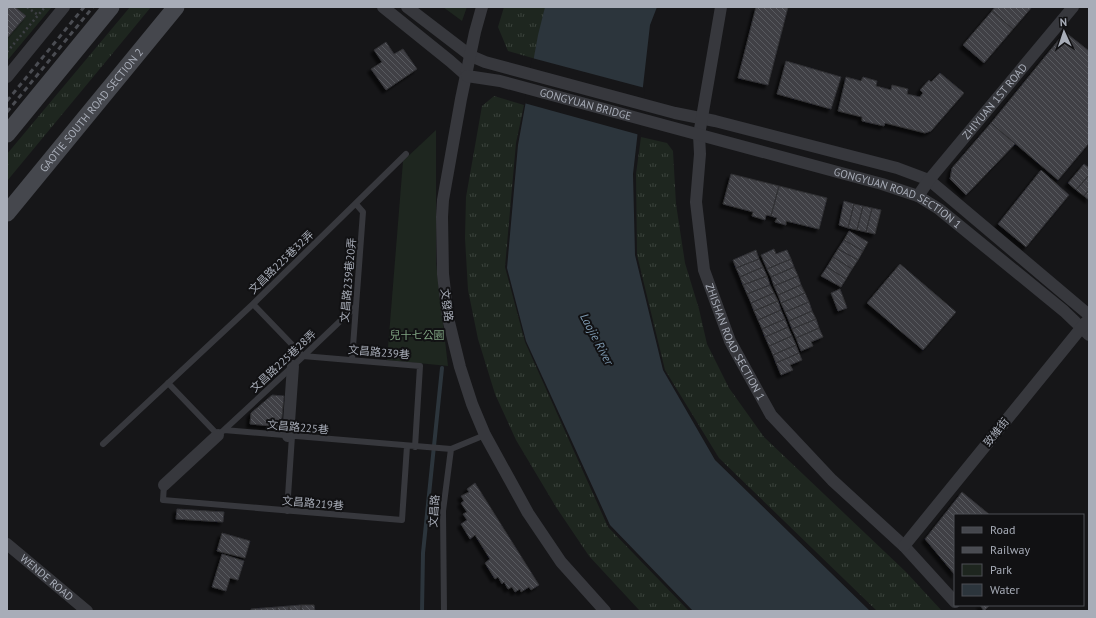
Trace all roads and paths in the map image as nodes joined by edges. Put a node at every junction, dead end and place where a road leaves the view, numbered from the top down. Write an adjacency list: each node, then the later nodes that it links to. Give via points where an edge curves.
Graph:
1 (28, 7): 11 (path)
2 (45, 7): 11 (path)
3 (64, 7): 15 (street)
4 (111, 7): 19 (street)
5 (176, 7): 25 (street, GAOTIE SOUTH ROAD SECTION 2)
6 (383, 7): 14 (street)
7 (407, 7): 13 (street)
8 (482, 7): 13 (street, 文發路)
9 (721, 7): 17 (street, ZHISHAN ROAD SECTION 1)
10 (1073, 7): 22 (street, ZHIYUAN 1ST ROAD)
11 (38, 16): 12 (path)
12 (7, 52)
13 (471, 56): 14 (street, 文發路); 16 (street, GONGYUAN BRIDGE, via 485,62)
14 (466, 76): 18 (street, GONGYUAN BRIDGE, via 500,81); 36 (street, 文發路, via 443,200 444,274 448,318 460,367)
15 (7, 77)
16 (675, 112): 17 (street, GONGYUAN ROAD SECTION 1)
17 (701, 118): 20 (street, ZHISHAN ROAD SECTION 1); 22 (street, GONGYUAN ROAD SECTION 1, via 897,168)
18 (671, 128): 20 (street, GONGYUAN ROAD SECTION 1)
19 (7, 134)
20 (699, 135): 23 (street, GONGYUAN ROAD SECTION 1); 45 (street, ZHISHAN ROAD SECTION 1, via 696,202 704,270 730,340 771,415 832,480)
21 (406, 154): 24 (lane, 文昌路225巷32弄)
22 (929, 180): 23 (street, ZHIYUAN 1ST ROAD); 28 (street, GONGYUAN ROAD SECTION 1)
23 (918, 196): 30 (street, GONGYUAN ROAD SECTION 1, via 939,209)
24 (356, 204): 26 (lane, 文昌路225巷32弄); 27 (lane, 文昌路239巷20弄, via 363,212)
25 (7, 213)
26 (253, 304): 31 (lane); 34 (lane, 文昌路225巷32弄)
27 (355, 306): 31 (lane, 文昌路225巷28弄); 32 (lane, 文昌路239巷20弄)
28 (1089, 315)
29 (1089, 319): 30 (street, 致維街)
30 (1085, 331): 45 (street, 致維街)
31 (303, 356): 32 (lane, 文昌路239巷); 33 (lane, 文昌路225巷28弄)
32 (352, 360): 40 (lane, 文昌路239巷, via 420,366)
33 (293, 366): 35 (lane, 文昌路225巷28弄); 37 (street)
34 (168, 383): 35 (lane); 38 (lane, 文昌路225巷32弄)
35 (221, 433): 37 (lane, 文昌路225巷); 42 (street)
36 (485, 435): 41 (lane); 49 (street, 文發路, via 528,513 561,562)
37 (290, 436): 39 (lane, 文昌路225巷); 43 (lane)
38 (103, 444)
39 (407, 446): 40 (lane, 文昌路225巷); 43 (lane, 文昌路219巷, via 402,520)
40 (415, 447): 41 (lane, 文昌路225巷)
41 (451, 449): 48 (lane, 文昌路, via 443,511)
42 (164, 485): 43 (lane, 文昌路219巷, via 163,500)
43 (287, 511)
44 (7, 544): 47 (street, WENDE ROAD)
45 (904, 546): 46 (street, ZHISHAN ROAD SECTION 1)
46 (954, 601)
47 (87, 611)
48 (444, 611)
49 (605, 611)

